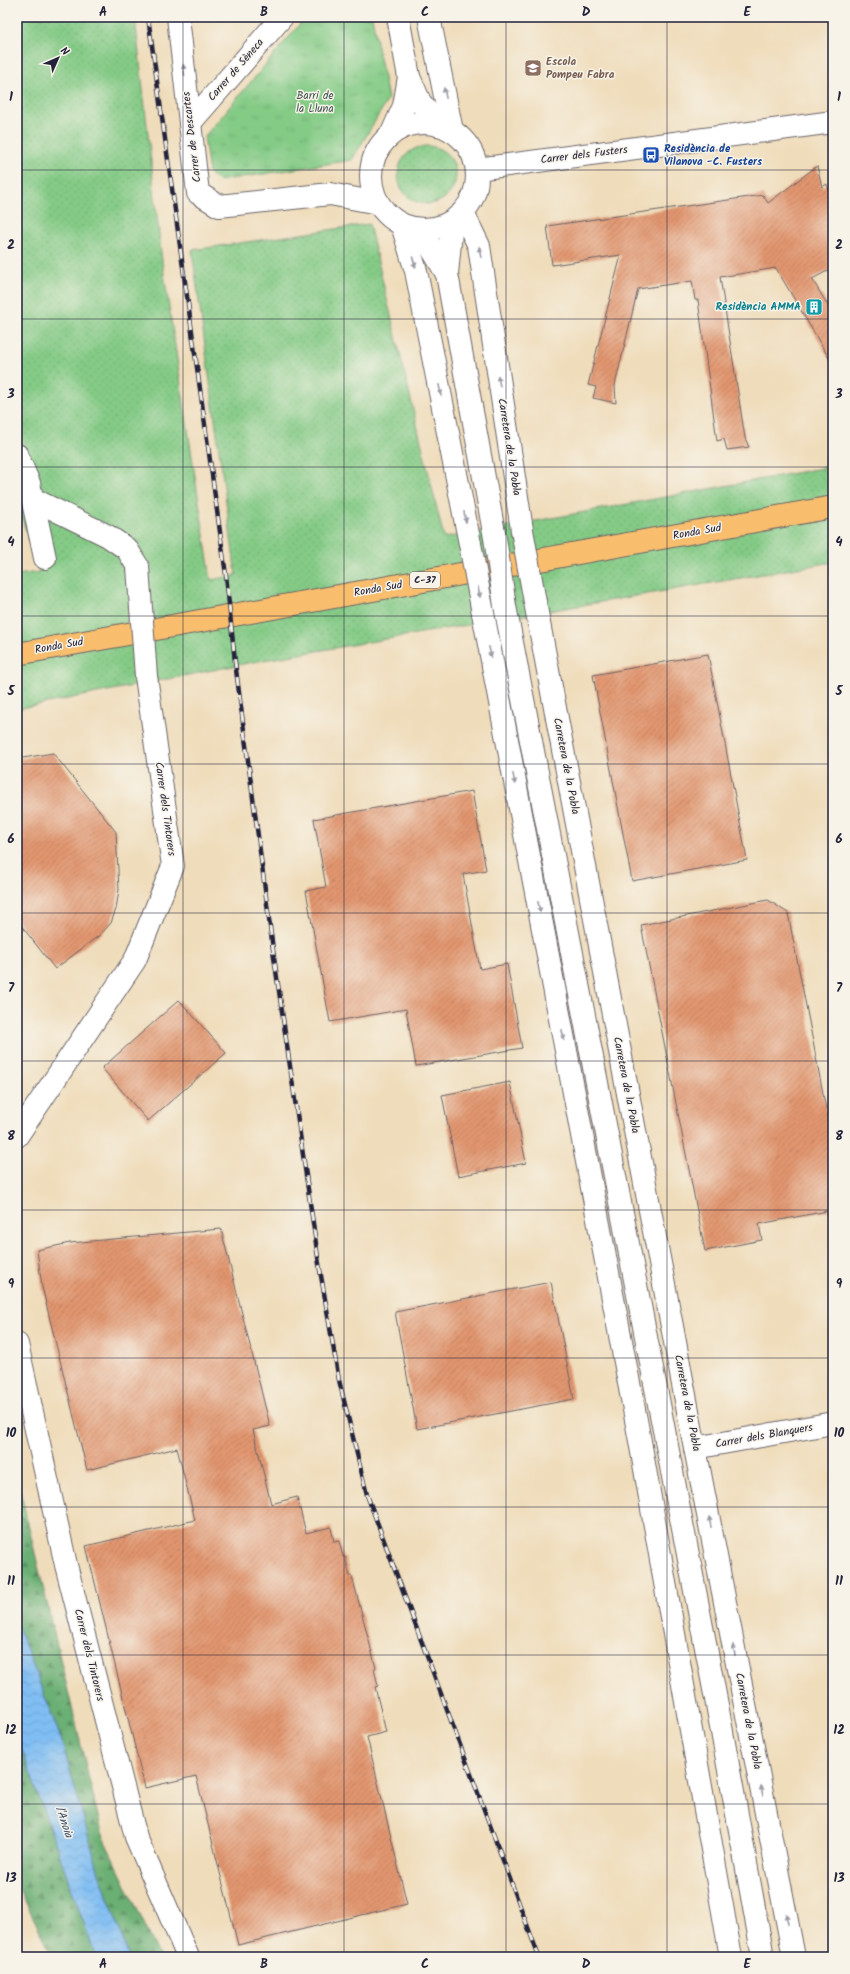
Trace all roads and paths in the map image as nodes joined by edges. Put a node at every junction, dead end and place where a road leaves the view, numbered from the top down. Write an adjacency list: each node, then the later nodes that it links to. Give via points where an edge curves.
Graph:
1 (178, 17): 8 (street, Carrer de Descartes, one-way to 1)
2 (282, 17): 5 (street, Carrer de Sèneca)
3 (398, 17): 6 (street)
4 (429, 17): 9 (street, one-way to 4)
5 (266, 25): 8 (street, Carrer de Sèneca)
6 (409, 77): 9 (street, via 420,102); 10 (street, via 404,106)
7 (833, 122): 11 (street, Carrer dels Fusters)
8 (190, 123): 13 (street, Carrer de Descartes, via 198,193 219,206)
9 (445, 128): 10 (street, via 422,123 406,126); 11 (street, via 464,141)
10 (392, 133): 12 (street, via 381,144 374,158)
11 (477, 169): 15 (street, via 477,185 472,200)
12 (371, 173): 13 (street, Carrer de Descartes); 14 (street, via 372,189)
13 (330, 194): 14 (street, Carrer de Descartes)
14 (378, 203): 16 (street, via 388,216)
15 (457, 217): 16 (street, via 436,228); 17 (street); 26 (street, Carretera de la Pobla, one-way to 15, bridge, via 522,530 479,246)
16 (411, 227): 17 (street); 28 (street, one-way to 28, bridge, via 416,271 640,1441)
17 (447, 274): 29 (street, bridge, via 505,606)
18 (17, 454): 19 (street, via 29,483)
19 (32, 499): 21 (street); 23 (street, Carrer dels Tintorers, bridge, via 108,536 128,549 138,567 146,676 173,866 135,960)
20 (833, 507): 22 (highway, Ronda Sud / C-37)
21 (45, 558)
22 (17, 654)
23 (17, 1136)
24 (17, 1344): 27 (street, Carrer dels Tintorers, via 66,1565 136,1837)
25 (833, 1423): 26 (street, Carrer dels Blanquers)
26 (695, 1448): 30 (street, Carretera de la Pobla, one-way to 26)
27 (188, 1957)
28 (731, 1957)
29 (763, 1957)
30 (794, 1957)

